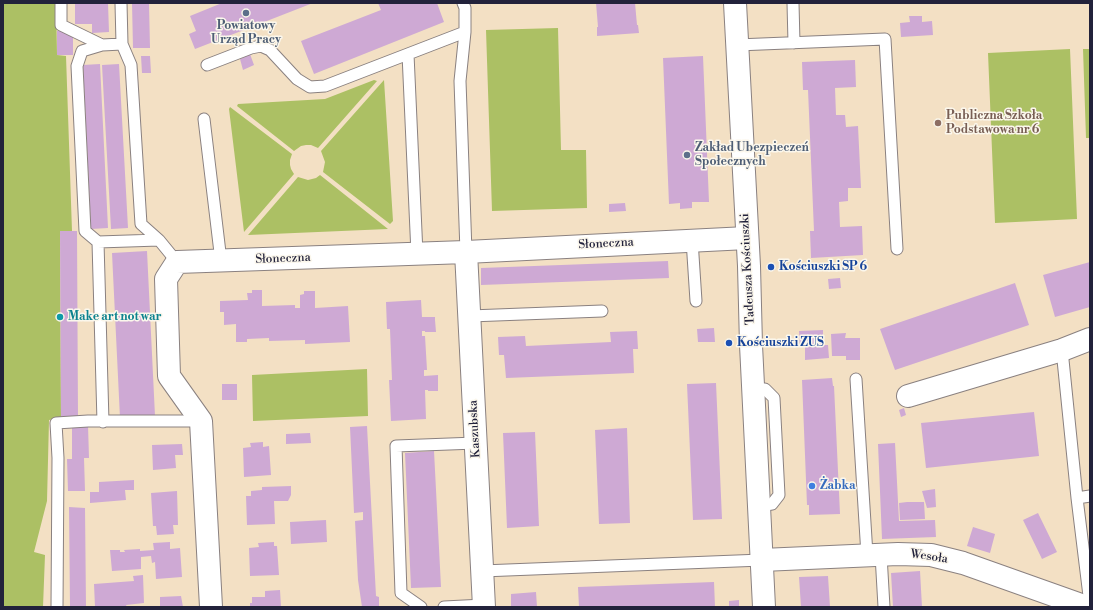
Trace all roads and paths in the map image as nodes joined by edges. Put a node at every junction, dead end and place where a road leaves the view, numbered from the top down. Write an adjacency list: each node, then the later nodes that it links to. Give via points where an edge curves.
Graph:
1 (61, 3): 9 (lane, via 61,25)
2 (121, 3): 8 (lane)
3 (463, 3): 6 (lane)
4 (735, 3): 10 (street, Tadeusza Kościuszki)
5 (793, 3): 7 (lane)
6 (465, 32): 11 (lane); 19 (lane, via 460,81)
7 (794, 43): 10 (lane); 18 (lane, via 885,39)
8 (122, 44): 9 (lane); 15 (lane, via 131,65 141,224)
9 (102, 45): 17 (lane, via 82,51 76,66 85,231)
10 (737, 45): 14 (street, Tadeusza Kościuszki)
11 (408, 54): 12 (lane, via 325,86 310,86 297,79 270,50 261,46); 20 (lane)
12 (207, 65)
13 (204, 119): 21 (lane)
14 (747, 238): 16 (street, Słoneczna); 36 (street, Tadeusza Kościuszki)
15 (159, 240): 17 (lane); 22 (lane)
16 (692, 240): 19 (street, Słoneczna); 23 (lane)
17 (98, 242): 31 (lane)
18 (897, 249)
19 (466, 252): 20 (street, Słoneczna); 25 (street, Kaszubska)
20 (417, 254): 21 (street, Słoneczna)
21 (221, 261): 22 (street, Słoneczna)
22 (177, 262): 30 (street, via 166,279 169,376)
23 (696, 301)
24 (602, 311): 25 (lane)
25 (470, 316): 32 (street, Kaszubska)
26 (1090, 339): 27 (street)
27 (1062, 350): 29 (street); 34 (lane)
28 (856, 379): 35 (lane)
29 (908, 396)
30 (201, 421): 31 (lane); 41 (street)
31 (103, 422): 40 (lane, via 56,423)
32 (476, 443): 37 (street, Kaszubska); 42 (lane, via 396,446 401,593)
33 (1090, 496): 34 (lane)
34 (1077, 498): 38 (lane)
35 (874, 555): 36 (street, Wesoła); 45 (lane); 46 (street, Wesoła, via 931,555 962,563)
36 (762, 560): 37 (lane); 44 (street, Tadeusza Kościuszki)
37 (482, 571): 39 (street, Kaszubska)
38 (1090, 604)
39 (484, 606): 43 (lane)
40 (56, 607)
41 (211, 607)
42 (421, 607)
43 (444, 607)
44 (764, 607)
45 (884, 607)
46 (1087, 607)

